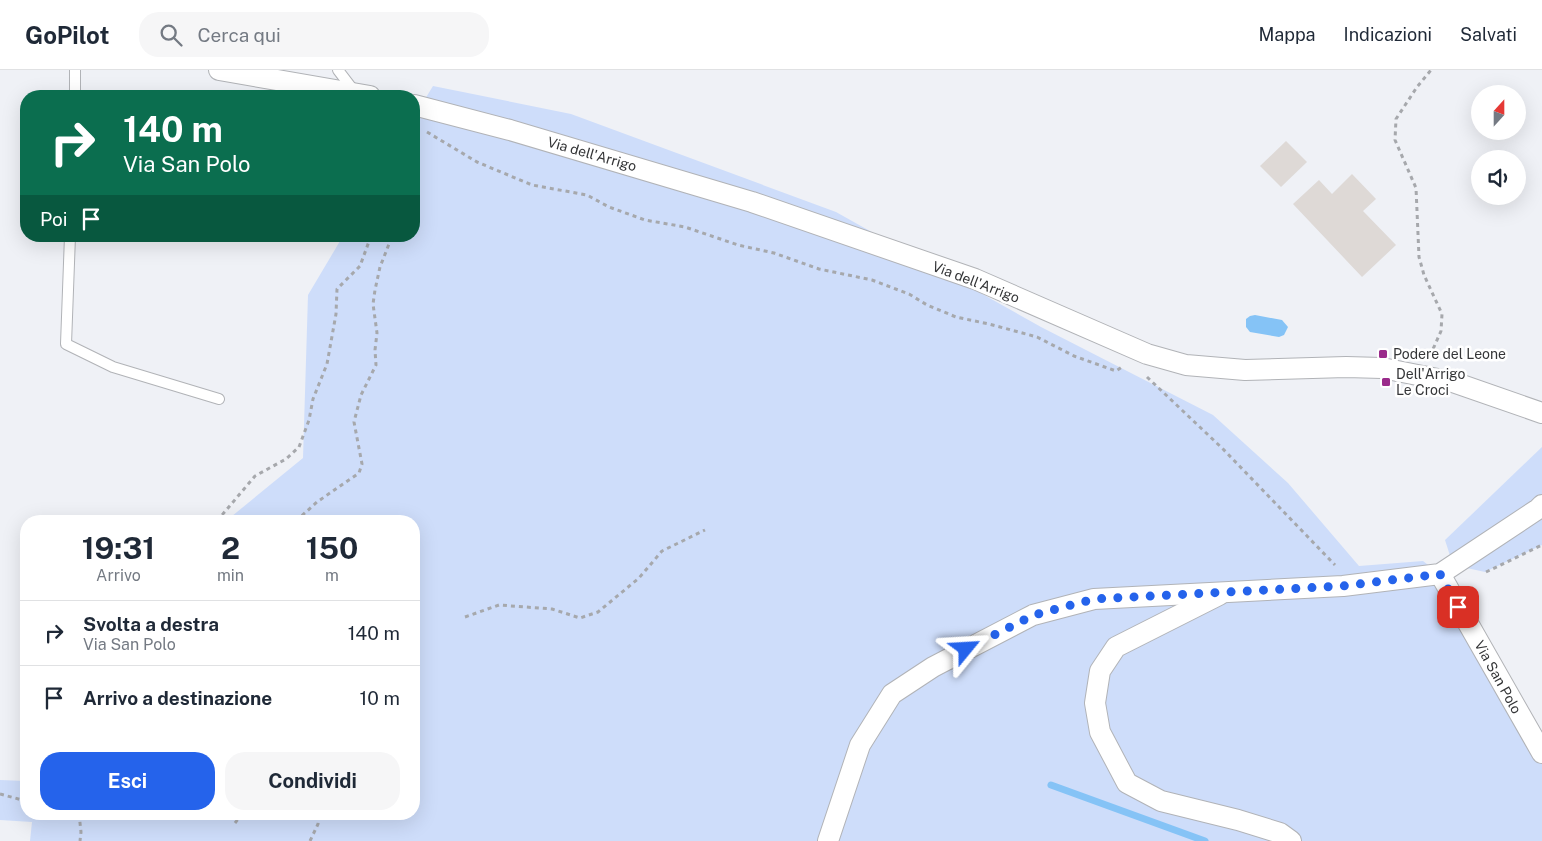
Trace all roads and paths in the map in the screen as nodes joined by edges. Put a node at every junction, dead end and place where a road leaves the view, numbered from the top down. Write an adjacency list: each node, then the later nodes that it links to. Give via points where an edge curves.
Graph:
1 (76, 70): 5 (lane)
2 (219, 70): 6 (street)
3 (338, 70): 7 (lane)
4 (1431, 70): 14 (path, via 1396,119 1395,140 1416,188 1419,257 1442,314 1441,331)
5 (75, 90)
6 (334, 90)
7 (358, 90)
8 (420, 108): 14 (street, Via dell'Arrigo, via 510,130 762,205 975,279 1147,354 1186,365 1245,370 1382,368)
9 (423, 130): 13 (path, via 477,162 532,185 587,194 610,208 645,220 685,227 818,269 872,280 956,317 1037,337 1074,356)
10 (70, 242): 16 (lane, via 66,344 112,367)
11 (369, 242): 19 (path, via 360,266 337,289 327,364 299,447 286,459 255,476)
12 (389, 244): 20 (path, via 375,290 376,365 361,396 354,422 362,464 359,472)
13 (1116, 371)
14 (1421, 374): 17 (street, Via dell'Arrigo)
15 (1145, 375): 23 (path, via 1223,449 1328,556)
16 (219, 399)
17 (1542, 413)
18 (1542, 505): 22 (street)
19 (222, 515)
20 (303, 515)
21 (705, 530): 25 (path, via 662,551 639,578 598,612 580,618 552,609 499,605)
22 (1440, 574): 23 (street); 26 (street, Via San Polo)
23 (1352, 585): 24 (street)
24 (1225, 592): 35 (street, via 1094,599 1034,615 933,667 892,694 860,745); 36 (street, via 1116,646 1100,671 1095,703 1100,732 1127,783 1161,800 1280,833)
25 (464, 617)
26 (1542, 753)
27 (0, 794): 28 (path)
28 (20, 799)
29 (80, 820): 33 (path)
30 (238, 820): 32 (path)
31 (318, 820): 34 (path)
32 (236, 824)
33 (80, 841)
34 (310, 841)
35 (828, 841)
36 (1291, 841)

